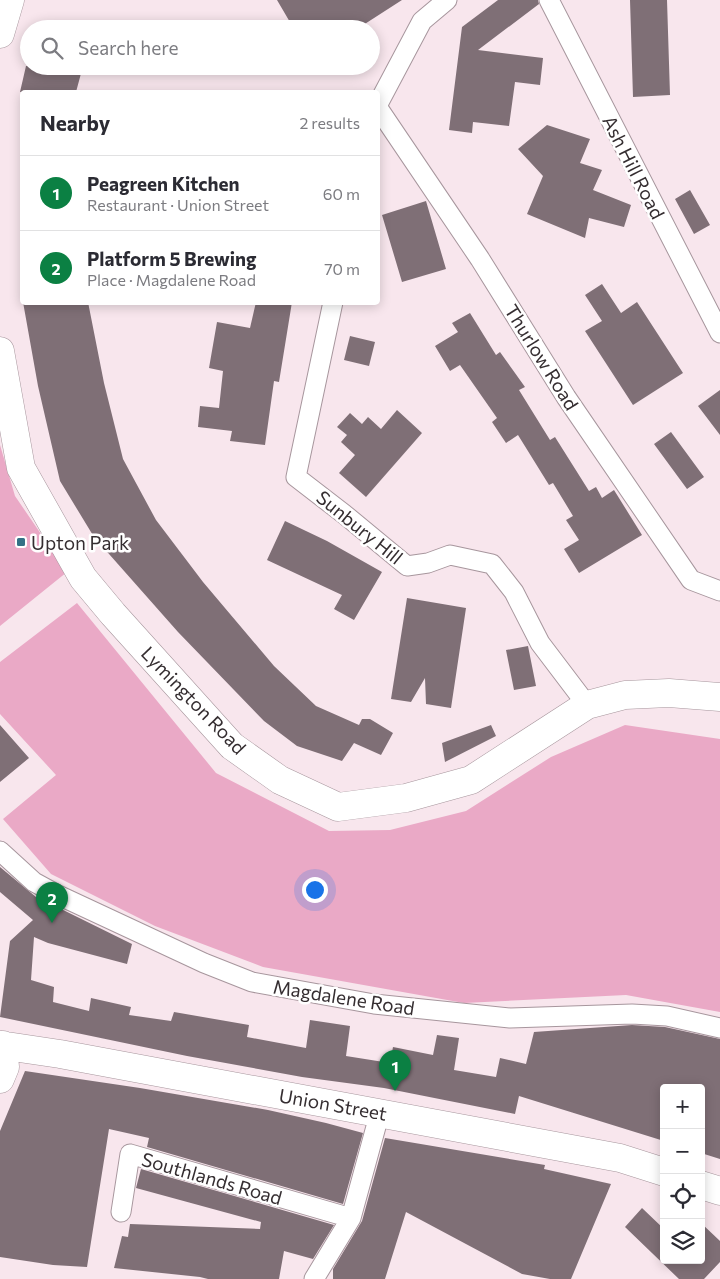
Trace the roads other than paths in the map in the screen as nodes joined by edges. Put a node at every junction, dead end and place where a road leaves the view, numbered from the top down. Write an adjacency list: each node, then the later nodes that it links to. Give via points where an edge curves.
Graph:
1 (10, 0): 4 (street)
2 (446, 0): 5 (street, Thurlow Road, via 422,21)
3 (549, 0): 8 (street, Ash Hill Road)
4 (0, 34)
5 (380, 102)
6 (380, 109): 10 (street, Thurlow Road, via 480,259 566,397 691,580)
7 (332, 305): 12 (street, Sunbury Hill, via 296,477 407,566 450,555 492,564 514,592 540,643)
8 (720, 333)
9 (0, 351): 12 (street, Lymington Road, via 21,468 83,578 232,746 280,780 338,807 406,798 472,780)
10 (720, 591)
11 (720, 697): 12 (street, Lymington Road, via 669,693 624,695)
12 (588, 705)
13 (0, 850): 14 (street, Magdalene Road, via 34,882 56,894 252,982 374,1004 510,1018 632,1014 667,1016)
14 (720, 1028)
15 (2, 1045): 16 (street, via 5,1067); 17 (street, Union Street)
16 (0, 1079)
17 (380, 1112): 18 (street, Union Street, via 620,1158); 22 (street)
18 (660, 1171)
19 (705, 1186): 20 (street)
20 (720, 1191)
21 (121, 1212): 22 (street, Southlands Road, via 130,1154)
22 (351, 1218): 23 (street)
23 (314, 1279)

